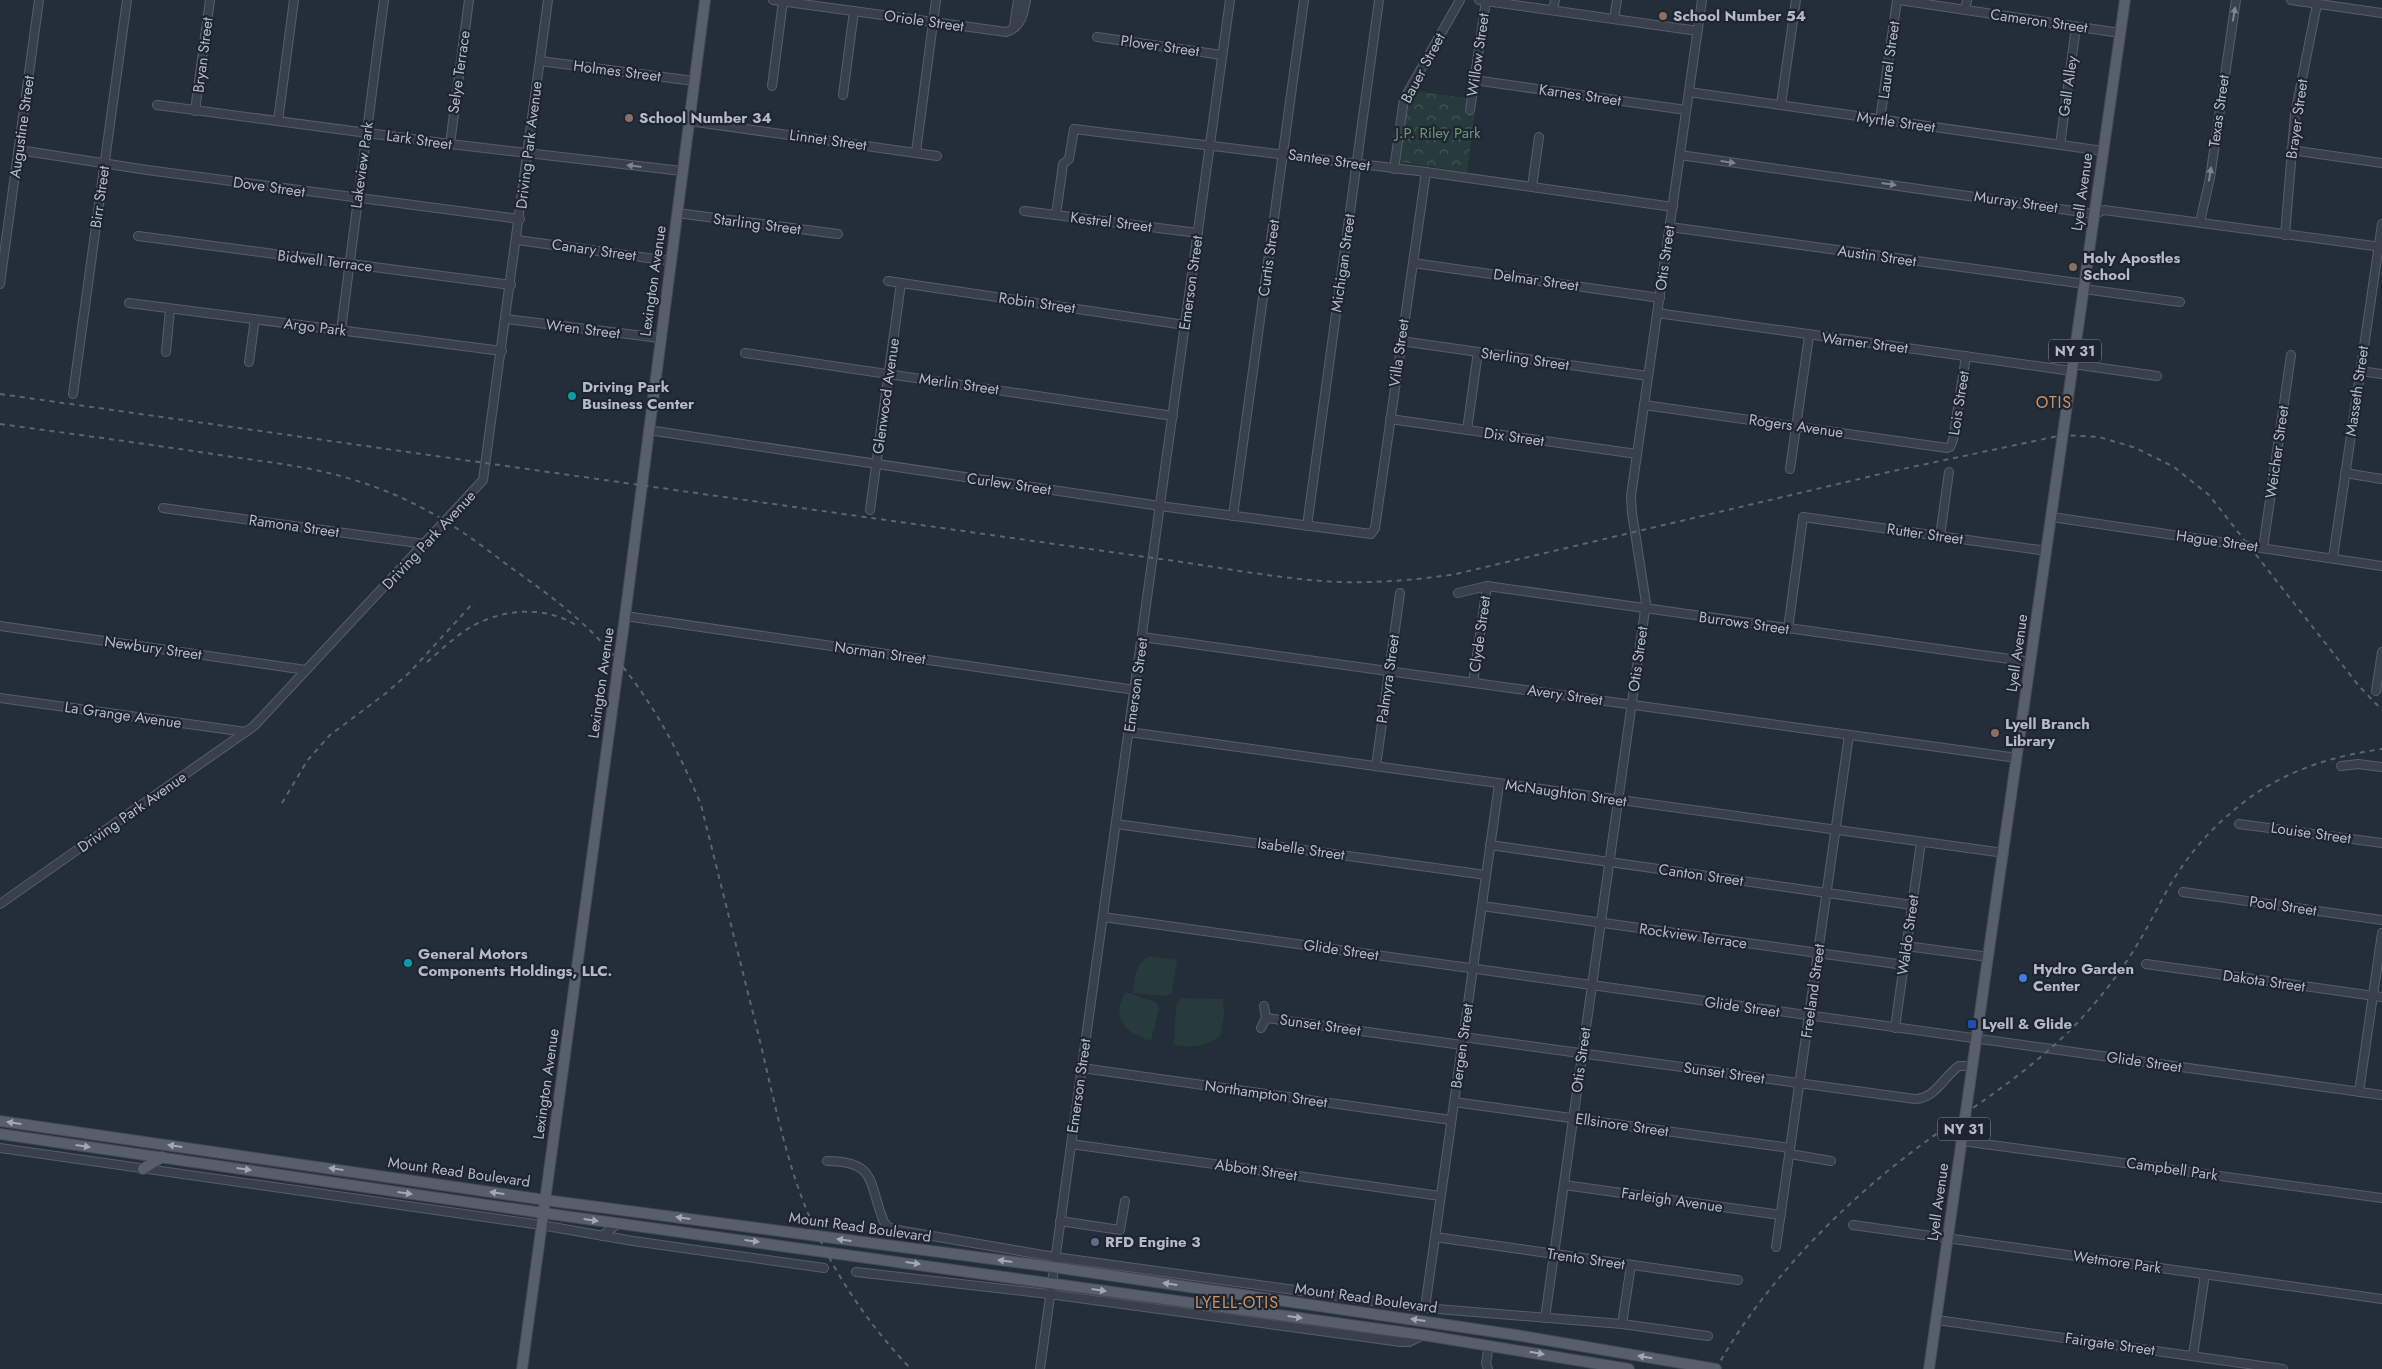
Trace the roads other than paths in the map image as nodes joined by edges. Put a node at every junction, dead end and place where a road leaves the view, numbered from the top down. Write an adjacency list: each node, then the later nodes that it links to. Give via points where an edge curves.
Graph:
1 (39, 0): 60 (street, Augustine Street)
2 (127, 0): 68 (street, Birr Street)
3 (210, 0): 51 (street, Bryan Street)
4 (294, 0): 53 (street)
5 (384, 0): 55 (street, Lakeview Park)
6 (469, 0): 57 (street, Selye Terrace)
7 (548, 0): 41 (street, Driving Park Avenue)
8 (705, 0): 42 (main road, Lexington Avenue)
9 (773, 0): 27 (street, Oriole Street)
10 (936, 0): 34 (street)
11 (1018, 0): 35 (street)
12 (1026, 0): 35 (street, via 1023,17)
13 (1230, 0): 40 (street, Emerson Street)
14 (1304, 0): 65 (street, Curtis Street)
15 (1379, 0): 70 (street, Michigan Street)
16 (1460, 0): 71 (street, Bauer Street, via 1404,99)
17 (1483, 0): 29 (street); 43 (street, Willow Street)
18 (1555, 0): 29 (street)
19 (1617, 0): 33 (street)
20 (1702, 0): 37 (street, Otis Street)
21 (1796, 0): 47 (street)
22 (1898, 0): 30 (street, Cameron Street); 52 (street, Laurel Street)
23 (1967, 0): 30 (street)
24 (2125, 0): 38 (main road, Lyell Avenue / NY 31)
25 (2236, 0): 82 (street, Texas Street, one-way to 25, via 2210,178)
26 (2291, 0): 28 (street)
27 (783, 1): 31 (street, Oriole Street); 44 (street)
28 (2317, 4): 32 (street); 61 (street, Brayer Street)
29 (1553, 10): 33 (street)
30 (1965, 10): 36 (street, Cameron Street)
31 (854, 11): 34 (street, Oriole Street); 46 (street)
32 (2382, 13)
33 (1614, 19): 37 (street)
34 (933, 22): 35 (street, Oriole Street, via 1004,32); 63 (street)
35 (1014, 26)
36 (2076, 27): 38 (street, Cameron Street); 59 (street, Gall Alley)
37 (1698, 31): 45 (street, Otis Street)
38 (2120, 33): 62 (main road, Lyell Avenue / NY 31)
39 (1097, 37): 40 (street, Plover Street)
40 (1222, 55): 58 (street, Emerson Street)
41 (540, 61): 42 (street, Holmes Street); 64 (street, Driving Park Avenue)
42 (694, 80): 54 (main road, Lexington Avenue)
43 (1474, 80): 49 (street, Willow Street); 50 (street, Karnes Street)
44 (772, 86)
45 (1689, 92): 47 (street, Myrtle Street); 50 (street, Otis Street)
46 (843, 96)
47 (1781, 104): 52 (street, Myrtle Street)
48 (156, 106): 51 (street, Lark Street)
49 (1470, 110)
50 (1686, 110): 66 (street, Otis Street)
51 (195, 111): 53 (street, Lark Street)
52 (1880, 120): 59 (street, Myrtle Street)
53 (278, 121): 55 (street, Lark Street)
54 (689, 121): 63 (street, Linnet Street); 72 (main road, Lexington Avenue)
55 (367, 133): 57 (street, Lark Street); 75 (street, Lakeview Park)
56 (1539, 138): 74 (street)
57 (450, 144): 64 (street, Lark Street)
58 (1210, 144): 65 (street, Santee Street); 80 (street, Santee Street, via 1074,129 1070,159 1063,164); 86 (street, Emerson Street)
59 (2060, 145): 62 (street, Myrtle Street)
60 (19, 150): 68 (street, Dove Street); 96 (street, Augustine Street)
61 (2291, 150): 69 (street); 87 (street, Brayer Street)
62 (2104, 151): 79 (main road, Lyell Avenue / NY 31)
63 (916, 152): 67 (street, Linnet Street)
64 (528, 153): 72 (street, Lark Street, one-way to 64); 81 (street, Driving Park Avenue)
65 (1283, 154): 70 (street, Santee Street); 143 (street, Curtis Street)
66 (1680, 155): 76 (street, Otis Street); 79 (street, Murray Street, one-way to 79)
67 (937, 156)
68 (104, 162): 75 (street, Dove Street); 126 (street, Birr Street)
69 (2382, 163)
70 (1356, 164): 71 (street, Santee Street); 145 (street, Michigan Street)
71 (1394, 168): 73 (street, Santee Street)
72 (682, 171): 78 (main road, Lexington Avenue)
73 (1426, 172): 74 (street, Santee Street); 92 (street, Villa Street)
74 (1532, 187): 76 (street, Santee Street)
75 (358, 199): 81 (street, Dove Street); 93 (street, Lakeview Park)
76 (1673, 207): 84 (street, Otis Street)
77 (1024, 211): 80 (street, Kestrel Street)
78 (677, 213): 85 (street, Starling Street); 91 (main road, Lexington Avenue)
79 (2095, 214): 82 (street, Murray Street, via 2104,210); 98 (main road, Lyell Avenue / NY 31)
80 (1056, 215): 86 (street, Kestrel Street)
81 (520, 219): 89 (street, Driving Park Avenue)
82 (2200, 222): 87 (street, Murray Street)
83 (2382, 224): 90 (street, Masseth Street)
84 (1670, 227): 98 (street, Austin Street); 101 (street, Otis Street)
85 (838, 234)
86 (1198, 234): 108 (street, Emerson Street)
87 (2285, 235): 90 (street, Murray Street)
88 (138, 236): 93 (street, Bidwell Terrace)
89 (517, 240): 91 (street, Canary Street); 97 (street, Driving Park Avenue)
90 (2380, 247): 99 (street, Masseth Street)
91 (670, 261): 111 (main road, Lexington Avenue)
92 (1413, 263): 101 (street, Delmar Street); 112 (street, Villa Street)
93 (349, 264): 97 (street, Bidwell Terrace); 109 (street, Lakeview Park)
94 (888, 281): 95 (street, Robin Street)
95 (901, 283): 108 (street, Robin Street); 122 (street, Glenwood Avenue)
96 (0, 284)
97 (511, 285): 107 (street, Driving Park Avenue)
98 (2084, 287): 102 (street, Austin Street); 120 (main road, Lyell Avenue / NY 31)
99 (2372, 291): 100 (street); 121 (street, Masseth Street)
100 (2382, 292)
101 (1660, 298): 105 (street, Otis Street)
102 (2180, 302)
103 (129, 303): 104 (street, Argo Park)
104 (170, 308): 106 (street, Argo Park); 114 (street)
105 (1658, 313): 110 (street, Warner Street); 124 (street, Otis Street)
106 (255, 319): 109 (street, Argo Park); 119 (street)
107 (506, 319): 111 (street, Wren Street); 113 (street, Driving Park Avenue)
108 (1185, 325): 128 (street, Emerson Street)
109 (341, 330): 113 (street, Argo Park)
110 (1809, 336): 118 (street, Warner Street); 130 (street)
111 (660, 338): 131 (main road, Lexington Avenue)
112 (1401, 341): 116 (street, Sterling Street); 129 (street, Villa Street)
113 (502, 351): 148 (street, Driving Park Avenue, via 484,478)
114 (166, 352)
115 (745, 352): 122 (street, Merlin Street)
116 (1478, 352): 124 (street, Sterling Street); 132 (street)
117 (2291, 355): 149 (street, Weicher Street)
118 (1966, 356): 120 (street, Warner Street); 133 (street, Lois Street, via 1953,440)
119 (249, 362)
120 (2073, 368): 125 (street, Warner Street); 144 (main road, Lyell Avenue / NY 31)
121 (2360, 371): 123 (street); 138 (street, Masseth Street)
122 (888, 374): 128 (street, Merlin Street); 135 (street, Glenwood Avenue)
123 (2382, 374)
124 (1648, 376): 127 (street, Otis Street)
125 (2157, 376)
126 (73, 394)
127 (1644, 405): 130 (street, Rogers Avenue); 134 (street, Otis Street)
128 (1173, 416): 140 (street, Emerson Street)
129 (1390, 420): 132 (street, Dix Street); 146 (street, Villa Street, via 1375,528)
130 (1797, 426): 133 (street, Rogers Avenue); 136 (street)
131 (648, 430): 135 (street, Curlew Street); 157 (main road, Lexington Avenue)
132 (1468, 430): 134 (street, Dix Street)
133 (1948, 448)
134 (1637, 454): 156 (street, Otis Street, via 1631,505)
135 (877, 465): 140 (street, Curlew Street); 142 (street, Glenwood Avenue)
136 (1790, 469)
137 (1949, 472): 147 (street)
138 (2345, 473): 139 (street); 151 (street, Masseth Street)
139 (2382, 479)
140 (1160, 506): 143 (street, Curlew Street); 160 (street, Emerson Street)
141 (163, 508): 148 (street, Ramona Street)
142 (870, 510)
143 (1233, 516): 145 (street, Curlew Street)
144 (2052, 517): 149 (street, Hague Street); 150 (main road, Lyell Avenue / NY 31)
145 (1307, 526): 146 (street, Curlew Street)
146 (1371, 534)
147 (1940, 536): 150 (street, Rutter Street); 159 (street, Rutter Street, via 1803,517)
148 (425, 544): 163 (street, Driving Park Avenue)
149 (2263, 548): 151 (street, Hague Street)
150 (2047, 551): 162 (main road, Lyell Avenue / NY 31)
151 (2333, 558): 152 (street, Hague Street)
152 (2382, 566)
153 (1487, 586): 155 (street, Burrows Street); 156 (street, Burrows Street); 165 (street, Clyde Street)
154 (1400, 593): 164 (street, Palmyra Street)
155 (1458, 593)
156 (1645, 609): 159 (street, Burrows Street); 169 (street, Otis Street)
157 (625, 616): 166 (street, Norman Street); 235 (main road, Lexington Avenue)
158 (0, 626): 163 (street, Newbury Street)
159 (1788, 628): 162 (street, Burrows Street)
160 (1142, 637): 164 (street, Avery Street); 166 (street, Emerson Street)
161 (2382, 652): 167 (street)
162 (2031, 662): 173 (main road, Lyell Avenue / NY 31)
163 (306, 670): 170 (street, Driving Park Avenue, via 264,717)
164 (1389, 672): 165 (street, Avery Street); 174 (street, Palmyra Street)
165 (1472, 683): 169 (street, Avery Street)
166 (1135, 690): 171 (street, Emerson Street)
167 (2376, 691)
168 (0, 698): 170 (street, La Grange Avenue)
169 (1632, 704): 172 (street, Avery Street); 178 (street, Otis Street)
170 (246, 732): 190 (street, Driving Park Avenue)
171 (1129, 732): 174 (street, McNaughton Street); 179 (street, Emerson Street)
172 (1850, 735): 173 (street, Avery Street); 181 (street, Freeland Street)
173 (2017, 758): 185 (main road, Lyell Avenue / NY 31)
174 (1376, 766): 177 (street, McNaughton Street)
175 (2341, 766): 176 (street)
176 (2382, 767)
177 (1499, 784): 178 (street, McNaughton Street); 184 (street, Bergen Street)
178 (1618, 800): 181 (street, McNaughton Street); 186 (street, Otis Street)
179 (1116, 824): 187 (street, Isabelle Street); 193 (street, Emerson Street)
180 (2239, 824): 183 (street, Louise Street)
181 (1836, 830): 182 (street, McNaughton Street); 189 (street, Freeland Street)
182 (1921, 842): 185 (street, McNaughton Street); 191 (street, Waldo Street)
183 (2382, 843)
184 (1490, 845): 186 (street, Canton Street); 187 (street, Bergen Street)
185 (2004, 853): 199 (main road, Lyell Avenue / NY 31)
186 (1609, 862): 189 (street, Canton Street); 195 (street, Otis Street)
187 (1486, 875): 192 (street, Bergen Street)
188 (2183, 892): 194 (street, Pool Street)
189 (1827, 893): 191 (street, Canton Street); 198 (street, Freeland Street)
190 (0, 904)
191 (1912, 905): 197 (street, Waldo Street)
192 (1482, 906): 195 (street, Rockview Terrace); 202 (street, Bergen Street)
193 (1103, 917): 202 (street, Glide Street); 215 (street, Emerson Street)
194 (2382, 920)
195 (1601, 923): 198 (street, Rockview Terrace); 203 (street, Otis Street)
196 (2382, 933): 204 (street)
197 (1906, 946): 199 (street); 201 (street, Waldo Street)
198 (1818, 954): 201 (street, Rockview Terrace); 207 (street, Freeland Street)
199 (1989, 957): 211 (main road, Lyell Avenue / NY 31)
200 (2146, 964): 204 (street, Dakota Street)
201 (1904, 965): 210 (street, Waldo Street)
202 (1473, 968): 203 (street, Glide Street); 212 (street, Bergen Street)
203 (1592, 986): 207 (street, Glide Street); 213 (street, Otis Street)
204 (2373, 996): 205 (street, Dakota Street); 217 (street)
205 (2382, 997)
206 (1264, 1006): 208 (street, Sunset Street)
207 (1809, 1016): 210 (street, Glide Street); 216 (street, Freeland Street)
208 (1266, 1018): 209 (street, Sunset Street); 212 (street, Sunset Street)
209 (1261, 1028)
210 (1895, 1028): 211 (street, Glide Street)
211 (1977, 1040): 214 (main road, Lyell Avenue / NY 31); 217 (street, Glide Street)
212 (1463, 1041): 213 (street, Sunset Street); 219 (street, Bergen Street)
213 (1582, 1053): 216 (street, Sunset Street); 220 (street, Otis Street)
214 (1973, 1066): 216 (street, Sunset Street, via 1957,1067 1930,1094 1918,1099); 224 (main road, Lyell Avenue / NY 31)
215 (1082, 1068): 221 (street, Northampton Street); 225 (street, Emerson Street)
216 (1800, 1083): 227 (street, Freeland Street)
217 (2359, 1092): 218 (street, Glide Street)
218 (2382, 1095)
219 (1454, 1102): 220 (street, Ellsinore Street); 221 (street, Bergen Street)
220 (1573, 1119): 227 (street, Ellsinore Street); 232 (street, Otis Street)
221 (1451, 1120): 233 (street, Bergen Street)
222 (0, 1121): 235 (main road, Mount Read Boulevard, one-way to 222)
223 (0, 1134): 228 (main road, Mount Read Boulevard, one-way to 228)
224 (1962, 1141): 234 (street, Campbell Park); 245 (main road, Lyell Avenue / NY 31)
225 (1071, 1144): 233 (street, Abbott Street); 239 (street, Emerson Street)
226 (0, 1148): 231 (street)
227 (1790, 1151): 229 (street, Ellsinore Street); 238 (street, Freeland Street)
228 (162, 1157): 231 (main road); 237 (main road, Mount Read Boulevard, one-way to 237)
229 (1831, 1160)
230 (827, 1162): 248 (street, via 854,1164 866,1172 884,1222 895,1230)
231 (143, 1169): 241 (street)
232 (1564, 1184): 238 (street, Farleigh Avenue); 247 (street, Otis Street)
233 (1440, 1196): 244 (street, Bergen Street)
234 (2382, 1198)
235 (545, 1200): 237 (main road, Lexington Avenue); 248 (main road, Mount Read Boulevard, one-way to 235)
236 (1125, 1201): 239 (street, via 1120,1230)
237 (543, 1213): 240 (main road, Mount Read Boulevard, one-way to 240); 241 (main road, Lexington Avenue)
238 (1781, 1215): 246 (street, Freeland Street)
239 (1060, 1221): 248 (street, Emerson Street)
240 (617, 1224): 243 (street); 254 (main road, Mount Read Boulevard, one-way to 254)
241 (541, 1225): 243 (street); 267 (main road, Lexington Avenue)
242 (1853, 1225): 245 (street, Wetmore Park)
243 (602, 1236): 250 (street)
244 (1435, 1237): 247 (street, Trento Street); 257 (street, Bergen Street)
245 (1948, 1238): 252 (street, Wetmore Park); 259 (main road, Lyell Avenue / NY 31)
246 (1776, 1248)
247 (1554, 1254): 249 (street, Trento Street); 258 (street, Otis Street)
248 (1054, 1262): 254 (street, Emerson Street); 257 (street, Mount Read Boulevard); 261 (main road, Mount Read Boulevard, one-way to 248)
249 (1631, 1265): 253 (street, Trento Street); 260 (street)
250 (824, 1268)
251 (856, 1272): 255 (street, Mount Read Boulevard)
252 (2205, 1274): 256 (street, Wetmore Park); 266 (street)
253 (1738, 1280)
254 (1051, 1283): 255 (street, Emerson Street); 262 (main road, Mount Read Boulevard, one-way to 262)
255 (1050, 1294): 262 (street, Mount Read Boulevard, via 1402,1342); 268 (street, Emerson Street)
256 (2382, 1299)
257 (1424, 1308): 258 (street, Mount Read Boulevard)
258 (1545, 1318): 260 (street, Mount Read Boulevard)
259 (1937, 1320): 266 (street, Fairgate Street); 272 (main road, Lyell Avenue / NY 31)
260 (1622, 1324): 264 (street, Mount Read Boulevard)
261 (1466, 1328): 263 (main road, Mount Read Boulevard); 265 (main road)
262 (1423, 1335): 265 (main road, Mount Read Boulevard)
263 (1516, 1335): 265 (main road, via 1496,1339); 271 (main road, Mount Read Boulevard, one-way to 263)
264 (1708, 1336)
265 (1489, 1345): 269 (street); 270 (main road, Mount Read Boulevard, one-way to 270)
266 (2193, 1356): 273 (street, Fairgate Street)
267 (522, 1369)
268 (1040, 1369)
269 (1488, 1369)
270 (1629, 1369)
271 (1713, 1369)
272 (1930, 1369)
273 (2283, 1369)

